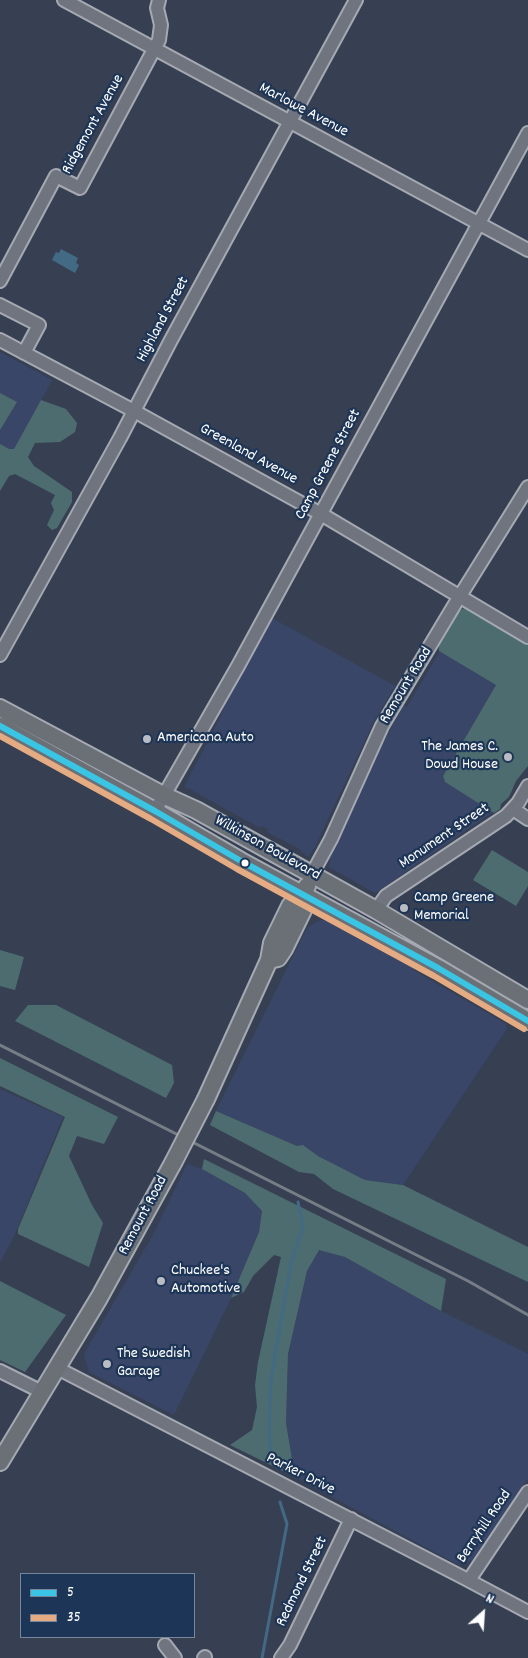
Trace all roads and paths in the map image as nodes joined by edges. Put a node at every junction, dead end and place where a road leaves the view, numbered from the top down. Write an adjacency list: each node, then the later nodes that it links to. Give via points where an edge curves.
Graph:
1 (64, 0): 4 (street, Marlowe Avenue)
2 (159, 0): 4 (street, Ridgemont Avenue, via 161,36)
3 (356, 0): 5 (street, Highland Street)
4 (154, 49): 5 (street, Marlowe Avenue); 9 (street, Ridgemont Avenue, via 80,188 56,176)
5 (290, 122): 7 (street, Marlowe Avenue); 13 (street, Highland Street)
6 (528, 133): 7 (street, Camp Greene Street)
7 (478, 223): 8 (street, Marlowe Avenue); 15 (street, Camp Greene Street)
8 (528, 250)
9 (0, 281)
10 (0, 305): 12 (street, via 39,325)
11 (0, 340): 12 (street, Greenland Avenue)
12 (24, 353): 13 (street, Greenland Avenue)
13 (134, 411): 15 (street, Greenland Avenue); 18 (street, Highland Street)
14 (528, 487): 16 (street, Remount Road)
15 (321, 514): 16 (street, Greenland Avenue); 22 (street, Camp Greene Street)
16 (460, 596): 17 (street, Greenland Avenue); 26 (street, Remount Road, via 382,726)
17 (528, 637)
18 (0, 655)
19 (0, 708): 22 (main road, Wilkinson Boulevard)
20 (0, 726): 23 (main road, Wilkinson Boulevard)
21 (528, 786): 24 (street, Monument Street)
22 (163, 795): 23 (street, Camp Greene Street); 26 (main road, Wilkinson Boulevard)
23 (155, 810): 27 (main road, Wilkinson Boulevard)
24 (513, 810): 25 (street); 28 (street, Monument Street, via 386,896)
25 (528, 819)
26 (312, 874): 27 (main road, Remount Road); 28 (main road, Wilkinson Boulevard)
27 (303, 894): 30 (main road, Wilkinson Boulevard); 31 (main road, Remount Road, bridge, via 294,900 272,943 269,960 173,1163 111,1278)
28 (376, 910): 29 (main road, Wilkinson Boulevard)
29 (528, 1000)
30 (528, 1020)
31 (57, 1368): 33 (main road, Remount Road); 36 (street, Parker Drive)
32 (0, 1371): 33 (street)
33 (42, 1392): 34 (main road, Remount Road)
34 (0, 1462)
35 (528, 1492): 37 (street, Berryhill Road)
36 (350, 1519): 37 (street, Parker Drive); 41 (street, Redmond Street, via 290,1646)
37 (469, 1580): 38 (street, Parker Drive)
38 (528, 1612)
39 (165, 1644): 40 (street)
40 (175, 1658)
41 (281, 1658)

